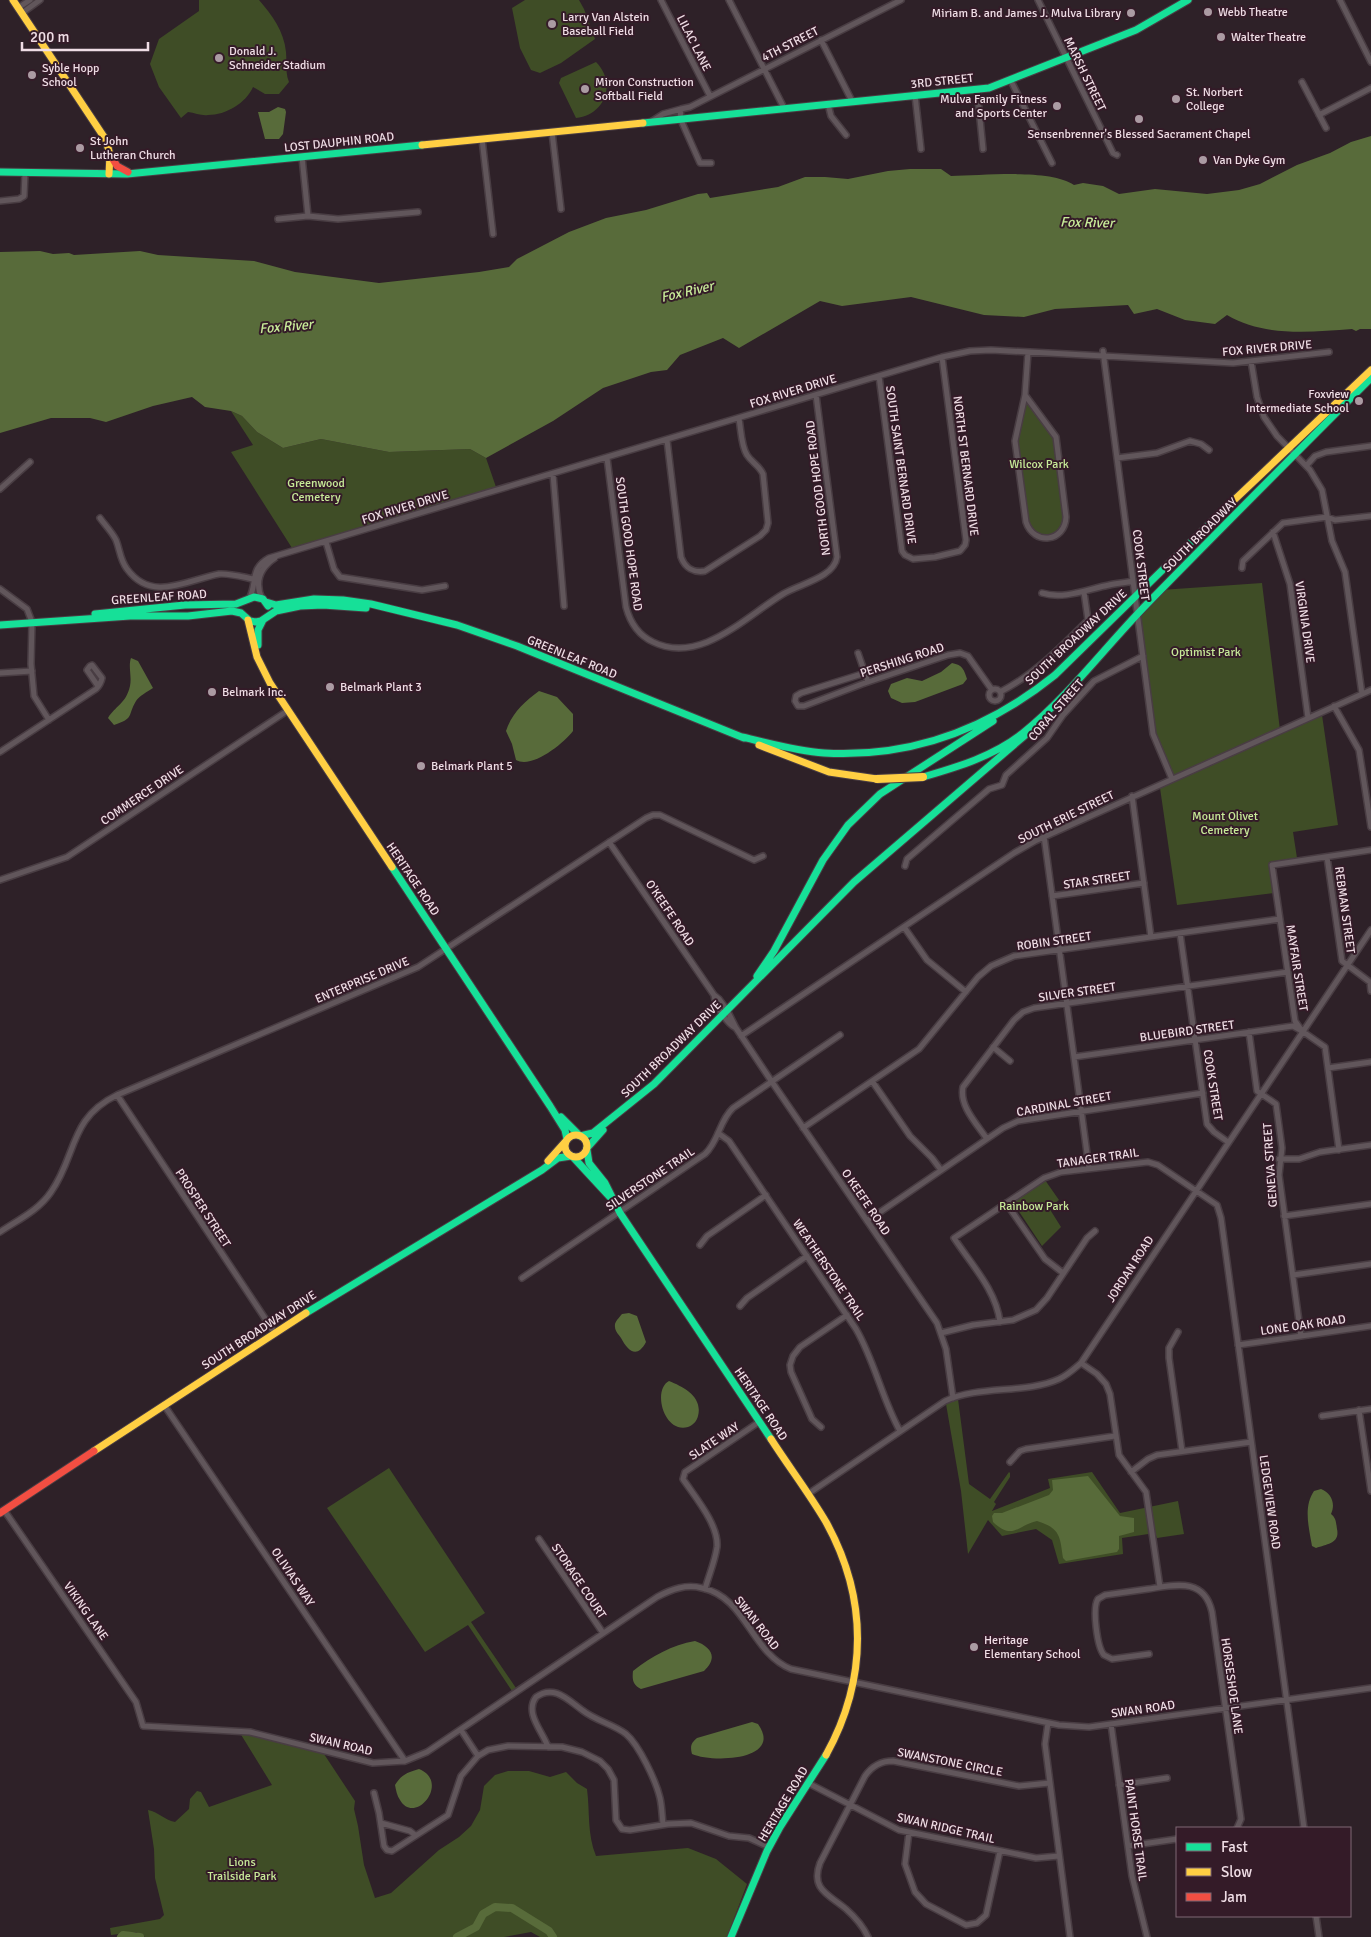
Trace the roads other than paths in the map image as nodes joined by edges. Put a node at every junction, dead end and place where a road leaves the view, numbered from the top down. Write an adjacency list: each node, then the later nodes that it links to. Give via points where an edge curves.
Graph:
1 (13, 0): 10 (main road)
2 (30, 0): 10 (street)
3 (40, 0): 10 (street)
4 (661, 0): 20 (street, LILAC LANE)
5 (729, 0): 14 (street)
6 (901, 0): 11 (street, 4TH STREET)
7 (1038, 0): 12 (street, MARSH STREET)
8 (1188, 0): 12 (main road, 3RD STREET, via 1136,30)
9 (1340, 0): 13 (street)
10 (20, 10): 33 (main road)
11 (822, 40): 14 (street, 4TH STREET); 21 (street)
12 (1067, 58): 15 (main road, 3RD STREET); 36 (street, MARSH STREET, via 1112,150)
13 (1371, 62)
14 (764, 68): 20 (street, 4TH STREET); 24 (street)
15 (1011, 81): 18 (main road, 3RD STREET); 38 (street)
16 (1302, 82): 26 (street)
17 (1371, 88): 26 (street)
18 (977, 89): 19 (main road, 3RD STREET); 34 (street)
19 (915, 95): 21 (main road, 3RD STREET); 35 (street)
20 (710, 96): 23 (street, 4TH STREET)
21 (852, 101): 22 (main road, 3RD STREET)
22 (828, 104): 24 (main road, 3RD STREET); 31 (street, via 830,114)
23 (690, 107): 25 (street, 4TH STREET); 27 (street, 4TH STREET)
24 (784, 108): 27 (main road, 3RD STREET)
25 (681, 109): 27 (street); 28 (street, 4TH STREET, via 663,114)
26 (1319, 114): 29 (street)
27 (680, 118): 28 (main road, LOST DAUPHIN ROAD); 39 (street, via 700,163)
28 (651, 122): 30 (main road, LOST DAUPHIN ROAD)
29 (1326, 128)
30 (552, 132): 32 (main road, LOST DAUPHIN ROAD); 45 (street)
31 (846, 135)
32 (482, 139): 37 (main road, LOST DAUPHIN ROAD); 49 (street)
33 (108, 146): 42 (main road, via 115,164); 43 (main road)
34 (983, 149)
35 (921, 150)
36 (1117, 154)
37 (302, 158): 42 (main road, LOST DAUPHIN ROAD); 47 (street)
38 (1052, 162)
39 (711, 163)
40 (0, 172): 41 (main road, LOST DAUPHIN ROAD)
41 (25, 172): 43 (main road, LOST DAUPHIN ROAD); 44 (street, via 24,196)
42 (133, 173): 43 (main road, LOST DAUPHIN ROAD)
43 (109, 174)
44 (0, 201)
45 (561, 208)
46 (418, 212): 47 (street, via 338,220)
47 (308, 216): 48 (street)
48 (278, 219)
49 (493, 234)
50 (1028, 352): 52 (street, FOX RIVER DRIVE); 53 (street, FOX RIVER DRIVE, via 977,351); 59 (street)
51 (1329, 352): 54 (street, FOX RIVER DRIVE)
52 (1104, 354): 54 (street, FOX RIVER DRIVE, via 1233,363); 67 (street, COOK STREET)
53 (942, 357): 56 (street, FOX RIVER DRIVE); 78 (street, NORTH ST BERNARD DRIVE, via 966,540 960,551)
54 (1251, 361): 63 (street, via 1260,408)
55 (1371, 370): 63 (main road, SOUTH BROADWAY DRIVE)
56 (879, 376): 58 (street, FOX RIVER DRIVE); 78 (street, SOUTH SAINT BERNARD DRIVE, via 901,549 910,558)
57 (1371, 378): 65 (main road, SOUTH BROADWAY)
58 (816, 395): 60 (street, FOX RIVER DRIVE); 83 (street, NORTH GOOD HOPE ROAD, via 837,557 830,571)
59 (1025, 395): 59 (street, via 1015,441 1026,522 1033,534 1049,538 1063,530 1066,517 1056,437)
60 (739, 419): 61 (street, FOX RIVER DRIVE); 61 (street, via 745,451 762,474 768,523 760,536 708,570 698,572 682,561)
61 (667, 440): 66 (street, FOX RIVER DRIVE)
62 (1371, 446): 69 (street, via 1326,452 1315,456)
63 (1288, 448): 65 (street); 87 (main road, SOUTH BROADWAY DRIVE)
64 (1209, 450): 67 (street, via 1198,442 1190,441 1157,453)
65 (1295, 454): 69 (street); 92 (main road, SOUTH BROADWAY)
66 (607, 458): 70 (street, FOX RIVER DRIVE); 83 (street, SOUTH GOOD HOPE ROAD, via 626,606 635,627 646,638 672,648 704,644)
67 (1117, 458): 81 (street, COOK STREET)
68 (30, 462): 71 (street)
69 (1306, 466): 72 (street, via 1322,490)
70 (553, 474): 76 (street, FOX RIVER DRIVE); 90 (street)
71 (0, 489)
72 (1327, 516): 73 (street, via 1335,520); 75 (street, via 1284,523); 109 (street, via 1332,541 1345,572)
73 (1371, 516)
74 (100, 518): 80 (street, via 112,534 123,563 141,582 173,587 221,574)
75 (1273, 532): 79 (street, via 1243,561); 114 (street, VIRGINIA DRIVE, via 1290,584)
76 (326, 542): 77 (street, FOX RIVER DRIVE); 82 (street, via 340,577 422,590)
77 (278, 556): 80 (street, FOX RIVER DRIVE, via 262,562); 89 (street, FOX RIVER DRIVE, via 260,573 258,584)
78 (935, 557)
79 (1242, 568)
80 (253, 579): 88 (street, FOX RIVER DRIVE)
81 (1133, 582): 85 (street, via 1110,584); 87 (street, COOK STREET)
82 (445, 586)
83 (797, 586)
84 (0, 589): 96 (street, via 27,610)
85 (1084, 592): 86 (street, via 1051,596); 108 (street, via 1088,620 1053,655)
86 (1042, 593)
87 (1135, 597): 92 (street, COOK STREET); 111 (main road, SOUTH BROADWAY DRIVE, via 1048,682)
88 (248, 600): 89 (main road, via 256,597); 93 (main road, GREENLEAF ROAD, via 236,604 124,610); 94 (main road, via 243,609)
89 (264, 601): 91 (main road, GREENLEAF ROAD, via 276,605 335,599); 95 (main road, via 268,610)
90 (564, 606)
91 (390, 610): 95 (main road, GREENLEAF ROAD, via 311,605 281,610); 116 (main road, GREENLEAF ROAD, via 488,635)
92 (1137, 614): 99 (street, COOK STREET); 112 (main road, SOUTH BROADWAY)
93 (74, 618): 94 (main road, GREENLEAF ROAD, via 188,616 232,611); 96 (main road, GREENLEAF ROAD)
94 (246, 618): 95 (main road, via 258,622); 100 (main road, HERITAGE ROAD)
95 (264, 619): 100 (main road, HERITAGE ROAD, via 257,638)
96 (32, 622): 97 (main road, GREENLEAF ROAD); 101 (street)
97 (0, 624)
98 (858, 653): 102 (street)
99 (1143, 656): 118 (street, COOK STREET, via 1153,734); 126 (street, CORAL STREET, via 1094,681 1047,738 1006,775 1002,785 989,789 907,859)
100 (260, 663): 113 (main road, HERITAGE ROAD)
101 (32, 671): 103 (street); 115 (street, via 34,696)
102 (865, 672): 104 (street); 104 (street, PERSHING ROAD, via 798,694 796,704 804,706)
103 (0, 673)
104 (868, 682): 106 (street, PERSHING ROAD, via 960,653 968,656)
105 (98, 686): 115 (street)
106 (992, 690): 108 (street); 108 (street, via 989,696 993,701 1000,699)
107 (1371, 690): 109 (street, SOUTH ERIE STREET)
108 (1000, 692)
109 (1362, 694): 110 (street, SOUTH ERIE STREET)
110 (1334, 706): 114 (street, SOUTH ERIE STREET); 120 (street, via 1359,750)
111 (1012, 708): 116 (main road, via 952,735 877,752 823,753); 140 (main road, SOUTH BROADWAY DRIVE, via 901,779 858,814 830,848 774,951)
112 (1049, 710): 116 (main road, bridge, via 1022,734 988,755 923,776 876,779 840,774 818,769); 140 (main road, SOUTH BROADWAY DRIVE, via 1010,750 854,882)
113 (287, 711): 127 (street, COMMERCE DRIVE, via 67,857); 135 (main road, HERITAGE ROAD)
114 (1308, 718): 118 (street, SOUTH ERIE STREET)
115 (49, 720): 117 (street)
116 (742, 737)
117 (0, 752)
118 (1172, 779): 119 (street, SOUTH ERIE STREET)
119 (1132, 796): 121 (street, SOUTH ERIE STREET); 128 (street)
120 (1371, 827)
121 (1044, 836): 129 (street); 131 (street, SOUTH ERIE STREET)
122 (609, 842): 124 (street, ENTERPRISE DRIVE, via 646,818 660,815 754,860); 135 (street, ENTERPRISE DRIVE); 144 (street, O'KEEFE ROAD, via 719,998)
123 (1371, 850): 125 (street)
124 (763, 856)
125 (1327, 857): 130 (street, MAYFAIR STREET, via 1272,865); 137 (street, REBMAN STREET, via 1342,961)
126 (905, 866)
127 (0, 880)
128 (1144, 883): 129 (street, STAR STREET); 134 (street)
129 (1052, 896): 136 (street)
130 (1280, 919): 133 (street, ROBIN STREET); 138 (street, MAYFAIR STREET)
131 (904, 927): 142 (street, via 927,960); 149 (street, SOUTH ERIE STREET)
132 (1371, 930): 137 (street, JORDAN ROAD)
133 (1180, 933): 134 (street, ROBIN STREET); 139 (street, COOK STREET)
134 (1151, 937): 136 (street, ROBIN STREET)
135 (446, 950): 160 (street, ENTERPRISE DRIVE, via 418,967); 161 (main road, HERITAGE ROAD)
136 (1060, 950): 142 (street, ROBIN STREET, via 1014,956 998,962 984,971); 143 (street)
137 (1346, 966): 141 (street, via 1370,982); 146 (street, JORDAN ROAD)
138 (1288, 972): 139 (street, SILVER STREET); 146 (street, MAYFAIR STREET, via 1296,1021)
139 (1188, 986): 143 (street, SILVER STREET); 150 (street, COOK STREET)
140 (749, 988): 144 (main road, SOUTH BROADWAY DRIVE)
141 (1371, 991)
142 (966, 992): 156 (street, ROBIN STREET, via 925,1044)
143 (1067, 1003): 151 (street, SILVER STREET, via 1024,1012); 152 (street)
144 (725, 1012): 145 (street, O'KEEFE ROAD); 163 (main road, SOUTH BROADWAY DRIVE, via 654,1084)
145 (736, 1028): 149 (street, O KEEFE ROAD)
146 (1302, 1031): 147 (street, BLUEBIRD STREET, via 1293,1026); 155 (street, via 1325,1047); 159 (street, JORDAN ROAD)
147 (1249, 1032): 150 (street, BLUEBIRD STREET); 159 (street, via 1257,1092)
148 (840, 1035): 157 (street, SILVERSTONE TRAIL)
149 (741, 1036): 157 (street, O KEEFE ROAD)
150 (1196, 1040): 152 (street, BLUEBIRD STREET); 158 (street, COOK STREET)
151 (993, 1047): 153 (street); 167 (street, SILVER STREET, via 965,1083 962,1092 965,1106)
152 (1074, 1057): 162 (street)
153 (1010, 1060)
154 (1371, 1062): 155 (street)
155 (1328, 1068): 172 (street)
156 (872, 1081): 164 (street, ROBIN STREET); 176 (street, via 910,1136)
157 (772, 1082): 164 (street, O KEEFE ROAD); 165 (street, SILVERSTONE TRAIL, via 728,1113)
158 (1203, 1093): 162 (street, CARDINAL STREET); 169 (street, COOK STREET, via 1209,1127)
159 (1260, 1094): 169 (street, JORDAN ROAD); 174 (street, GENEVA STREET, via 1276,1104 1282,1148)
160 (117, 1095): 187 (street, ENTERPRISE DRIVE, via 94,1109 82,1124 57,1183 45,1200); 198 (street, PROSPER STREET)
161 (550, 1106): 166 (main road, HERITAGE ROAD); 168 (main road, HERITAGE ROAD, via 564,1127)
162 (1082, 1110): 167 (street, CARDINAL STREET, via 1018,1121); 175 (street)
163 (608, 1123): 166 (main road, SOUTH BROADWAY DRIVE, via 593,1133); 171 (main road, SOUTH BROADWAY DRIVE)
164 (803, 1128): 185 (street, O KEEFE ROAD)
165 (718, 1133): 179 (street, WEATHERSTONE TRAIL, via 729,1141); 183 (street, SILVERSTONE TRAIL, via 705,1154)
166 (580, 1135): 168 (main road); 171 (main road, via 586,1141)
167 (987, 1138): 176 (street, CARDINAL STREET)
168 (566, 1141): 173 (main road, via 566,1150); 177 (main road, SOUTH BROADWAY DRIVE)
169 (1228, 1142): 178 (street, JORDAN ROAD)
170 (1371, 1145): 172 (street)
171 (587, 1149): 173 (main road, via 581,1156); 180 (main road, HERITAGE ROAD, via 589,1163 605,1183)
172 (1339, 1150): 174 (street, via 1299,1159)
173 (572, 1157): 177 (main road, SOUTH BROADWAY DRIVE, via 558,1158); 180 (main road, HERITAGE ROAD)
174 (1279, 1159): 184 (street, GENEVA STREET)
175 (1089, 1168): 178 (street, TANAGER TRAIL, via 1148,1162); 181 (street, TANAGER TRAIL, via 1044,1178)
176 (941, 1170): 185 (street, CARDINAL STREET)
177 (535, 1174): 198 (main road, SOUTH BROADWAY DRIVE)
178 (1196, 1190): 202 (street, LEDGEVIEW ROAD, via 1220,1210); 203 (street, JORDAN ROAD)
179 (766, 1195): 188 (street, via 707,1236); 189 (street, WEATHERSTONE TRAIL)
180 (612, 1199): 183 (main road, HERITAGE ROAD)
181 (1006, 1203): 191 (street, via 1045,1259); 196 (street, TANAGER TRAIL, via 954,1238 994,1298)
182 (1371, 1204): 184 (street)
183 (620, 1212): 193 (street, SILVERSTONE TRAIL); 209 (main road, HERITAGE ROAD)
184 (1284, 1216): 192 (street, GENEVA STREET)
185 (867, 1221): 200 (street, O KEEFE ROAD)
186 (1095, 1231): 191 (street, via 1086,1238)
187 (0, 1232)
188 (700, 1246)
189 (807, 1256): 194 (street); 195 (street, WEATHERSTONE TRAIL)
190 (1371, 1264): 192 (street)
191 (1063, 1274): 196 (street, via 1036,1310 1020,1318)
192 (1292, 1276): 201 (street, GENEVA STREET)
193 (522, 1278)
194 (740, 1306)
195 (847, 1315): 210 (street, via 800,1347 791,1360 791,1372 812,1419); 211 (street, WEATHERSTONE TRAIL, via 869,1353)
196 (1000, 1322): 200 (street)
197 (1371, 1326): 201 (street, LONE OAK ROAD)
198 (274, 1332): 205 (main road, SOUTH BROADWAY DRIVE)
199 (1178, 1332): 214 (street, via 1169,1348 1169,1358)
200 (941, 1333): 204 (street, O KEEFE ROAD)
201 (1301, 1336): 202 (street, LONE OAK ROAD)
202 (1238, 1345): 213 (street, LEDGEVIEW ROAD)
203 (1081, 1363): 204 (street, JORDAN ROAD, via 1068,1375 1046,1384); 212 (street, via 1106,1384)
204 (953, 1398): 211 (street, JORDAN ROAD)
205 (164, 1405): 219 (main road, SOUTH BROADWAY DRIVE); 235 (street, OLIVIAS WAY)
206 (1371, 1409): 207 (street)
207 (1360, 1410): 208 (street); 217 (street)
208 (1322, 1416)
209 (760, 1422): 218 (main road, HERITAGE ROAD); 222 (street, SLATE WAY, via 685,1472 683,1479 716,1534 716,1550)
210 (821, 1427)
211 (900, 1431): 218 (street, JORDAN ROAD)
212 (1115, 1436): 215 (street, via 1026,1449); 216 (street, via 1119,1455)
213 (1251, 1442): 214 (street); 227 (street, LEDGEVIEW ROAD)
214 (1182, 1451): 216 (street, via 1153,1456)
215 (1010, 1462)
216 (1131, 1472): 221 (street, via 1147,1497)
217 (1371, 1491)
218 (808, 1494): 225 (main road, HERITAGE ROAD, via 833,1534 855,1596 859,1634)
219 (2, 1512): 231 (street, VIKING LANE, via 136,1702)
220 (539, 1539): 223 (street, STORAGE COURT)
221 (1160, 1587): 224 (street, HORSESHOE LANE, via 1103,1595 1095,1604 1100,1648 1104,1655 1112,1658); 228 (street, HORSESHOE LANE, via 1187,1585 1198,1589 1209,1601)
222 (705, 1589): 223 (street, SWAN ROAD, via 689,1586 667,1591); 225 (street, SWAN ROAD, via 730,1602 766,1653 778,1663 798,1672)
223 (603, 1634): 232 (street, SWAN ROAD)
224 (1149, 1654)
225 (854, 1683): 229 (street, SWAN ROAD); 237 (main road, HERITAGE ROAD, via 840,1728)
226 (1371, 1688): 227 (street, SWAN ROAD)
227 (1287, 1699): 228 (street, SWAN ROAD); 245 (street, LEDGEVIEW ROAD)
228 (1225, 1708): 230 (street, SWAN ROAD); 244 (street, HORSESHOE LANE, via 1241,1819)
229 (1048, 1723): 230 (street, SWAN ROAD, via 1073,1727); 238 (street, via 1045,1741)
230 (1111, 1724): 239 (street, PAINT HORSE TRAIL)
231 (144, 1726): 235 (street, SWAN ROAD, via 242,1730 365,1762)
232 (461, 1730): 234 (street); 235 (street, SWAN ROAD, via 427,1752)
233 (548, 1747): 234 (street, via 508,1746 485,1751); 243 (street, via 576,1750 604,1764 615,1782 616,1820 621,1828 630,1830); 243 (street, via 537,1726 532,1705 536,1697 548,1692 567,1697 589,1715 623,1732 632,1741 659,1793)
234 (478, 1756): 247 (street, via 461,1775 448,1815)
235 (404, 1761)
236 (1167, 1778): 239 (street)
237 (808, 1783): 241 (street, SWAN RIDGE TRAIL); 250 (main road, HERITAGE ROAD)
238 (1050, 1783): 241 (street, SWANSTONE CIRCLE, via 1019,1786 888,1761 868,1771); 252 (street)
239 (1119, 1785): 249 (street, PAINT HORSE TRAIL)
240 (374, 1793): 242 (street)
241 (850, 1805): 246 (street, SWAN RIDGE TRAIL); 255 (street, SWANSTONE CIRCLE, via 820,1863 817,1879 824,1892 856,1918)
242 (381, 1823): 247 (street); 247 (street, via 383,1844 388,1851)
243 (663, 1824): 250 (street, via 693,1824 730,1836 749,1838)
244 (1237, 1827)
245 (1304, 1827)
246 (909, 1832): 251 (street, SWAN RIDGE TRAIL); 251 (street, via 904,1864 915,1892 926,1904 966,1925 977,1924 988,1912)
247 (415, 1835)
248 (1176, 1839): 249 (street)
249 (1128, 1846): 257 (street, PAINT HORSE TRAIL)
250 (769, 1847): 254 (main road, HERITAGE ROAD)
251 (1000, 1851): 252 (street, SWAN RIDGE TRAIL, via 1036,1858)
252 (1060, 1856): 256 (street)
253 (1316, 1917): 258 (street)
254 (731, 1937)
255 (868, 1937)
256 (1070, 1937)
257 (1147, 1937)
258 (1319, 1937)

